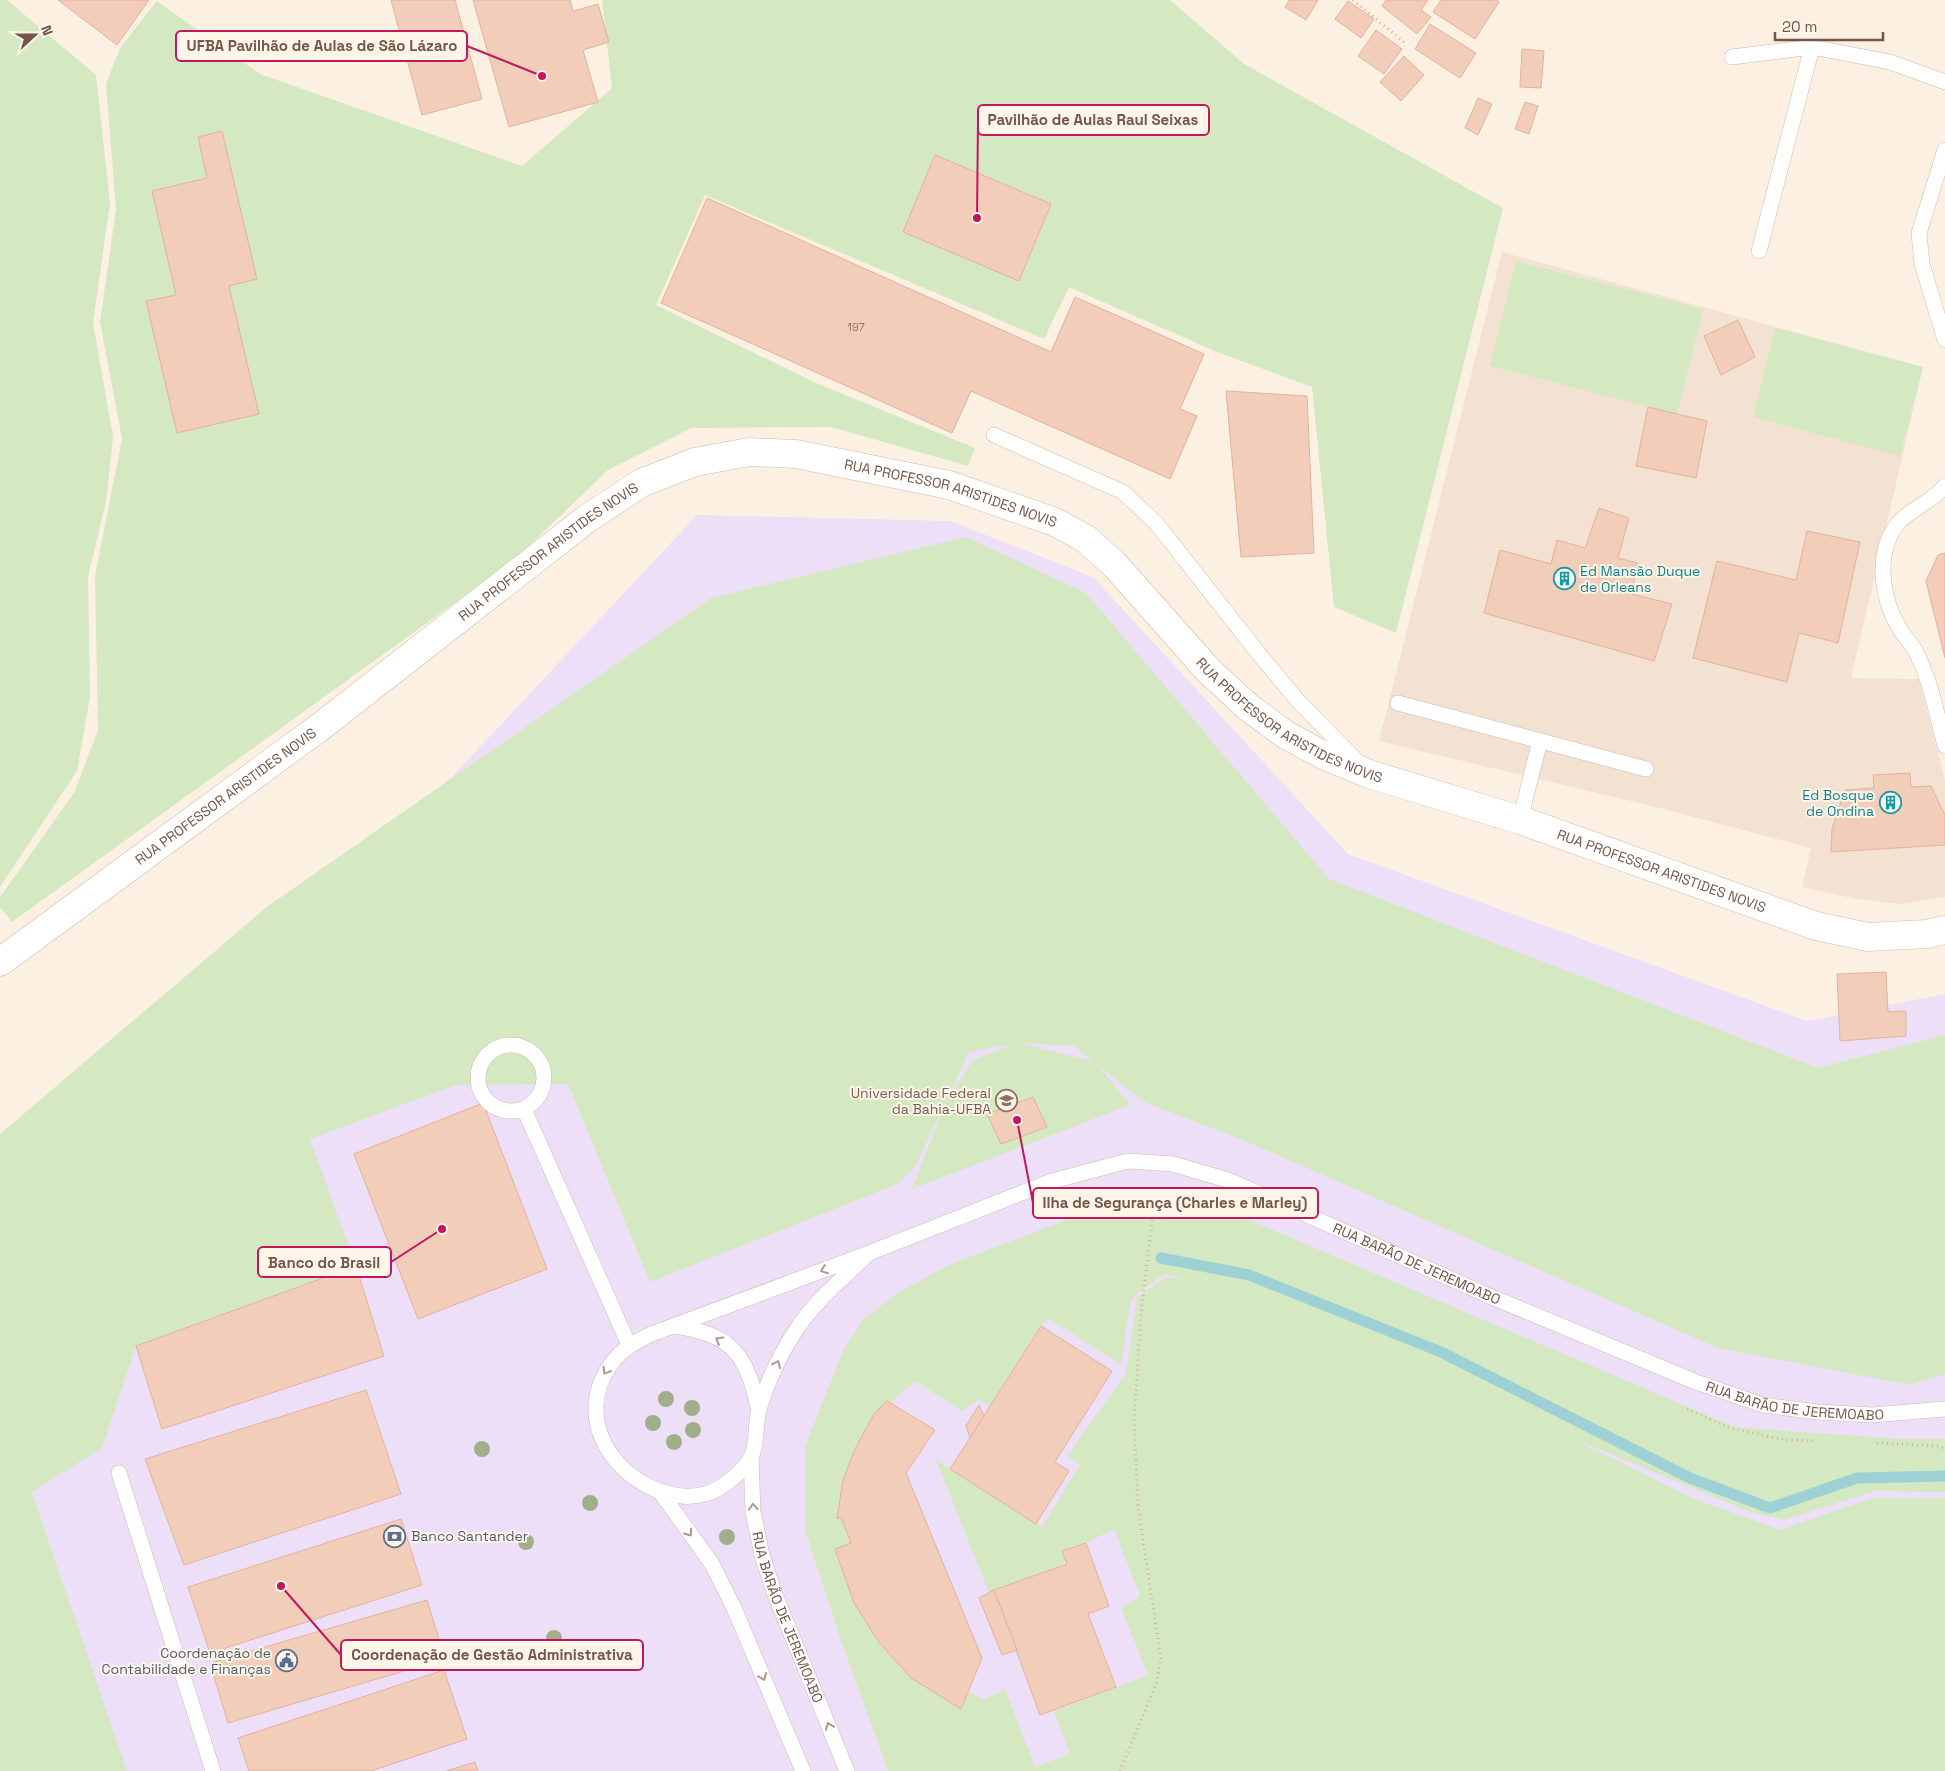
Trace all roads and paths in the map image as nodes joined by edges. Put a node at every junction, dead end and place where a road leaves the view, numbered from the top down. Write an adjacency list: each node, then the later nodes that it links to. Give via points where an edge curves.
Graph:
1 (1353, 0): 2 (path)
2 (1405, 42)
3 (1812, 47): 4 (lane); 5 (lane, via 1890,62); 7 (lane)
4 (1732, 57)
5 (1945, 82)
6 (1945, 150): 8 (lane, via 1919,233 1922,264)
7 (1759, 251)
8 (1945, 340)
9 (994, 434): 15 (lane, via 1123,492 1138,505 1156,523 1293,694)
10 (1945, 486): 13 (lane, via 1900,522 1885,551 1883,576 1887,603 1899,629 1917,653 1928,681)
11 (1398, 702): 12 (lane)
12 (1540, 741): 14 (lane); 16 (lane)
13 (1945, 746)
14 (1646, 769)
15 (1369, 774): 16 (street, RUA PROFESSOR ARISTIDES NOVIS); 18 (street, RUA PROFESSOR ARISTIDES NOVIS, via 1286,735 1248,707 1209,671 1114,564 1086,539 1055,522 949,485 796,454 749,452 695,462 641,483 588,518 324,724)
16 (1520, 820): 17 (street, RUA PROFESSOR ARISTIDES NOVIS, via 1816,926 1868,937)
17 (1945, 930)
18 (0, 962)
19 (524, 1109): 19 (lane, via 542,1092 543,1066 524,1048 511,1045 499,1048 488,1054 480,1065 481,1091 487,1102 498,1109 511,1112); 25 (lane)
20 (1146, 1187): 21 (path)
21 (1156, 1187): 22 (path); 38 (path, via 1141,1313 1134,1419 1138,1507 1161,1659 1156,1684)
22 (1165, 1189)
23 (869, 1253): 24 (lane, one-way to 24); 27 (lane, RUA BARÃO DE JEREMOABO, via 1052,1181 1096,1168 1128,1161 1174,1164 1231,1181 1487,1295 1696,1382 1763,1405 1872,1415); 28 (lane, RUA BARÃO DE JEREMOABO, one-way to 23, via 777,1362 797,1328 828,1292)
24 (674, 1326): 25 (lane); 28 (lane, one-way to 24, via 751,1377 737,1353 721,1339 700,1330)
25 (629, 1345): 34 (lane, one-way to 34, via 604,1373 596,1392 596,1419 602,1439 619,1466)
26 (1685, 1408): 29 (path, via 1730,1428 1786,1440)
27 (1945, 1409)
28 (759, 1410): 32 (lane, RUA BARÃO DE JEREMOABO)
29 (1821, 1441)
30 (1874, 1443): 31 (path)
31 (1945, 1448)
32 (751, 1457): 34 (lane, via 728,1483 710,1492 692,1497); 37 (lane, RUA BARÃO DE JEREMOABO, one-way to 32, via 762,1555 753,1512)
33 (119, 1473): 35 (lane)
34 (661, 1493): 36 (lane, one-way to 36, via 712,1564)
35 (213, 1771)
36 (803, 1771)
37 (847, 1771)
38 (1120, 1771)

